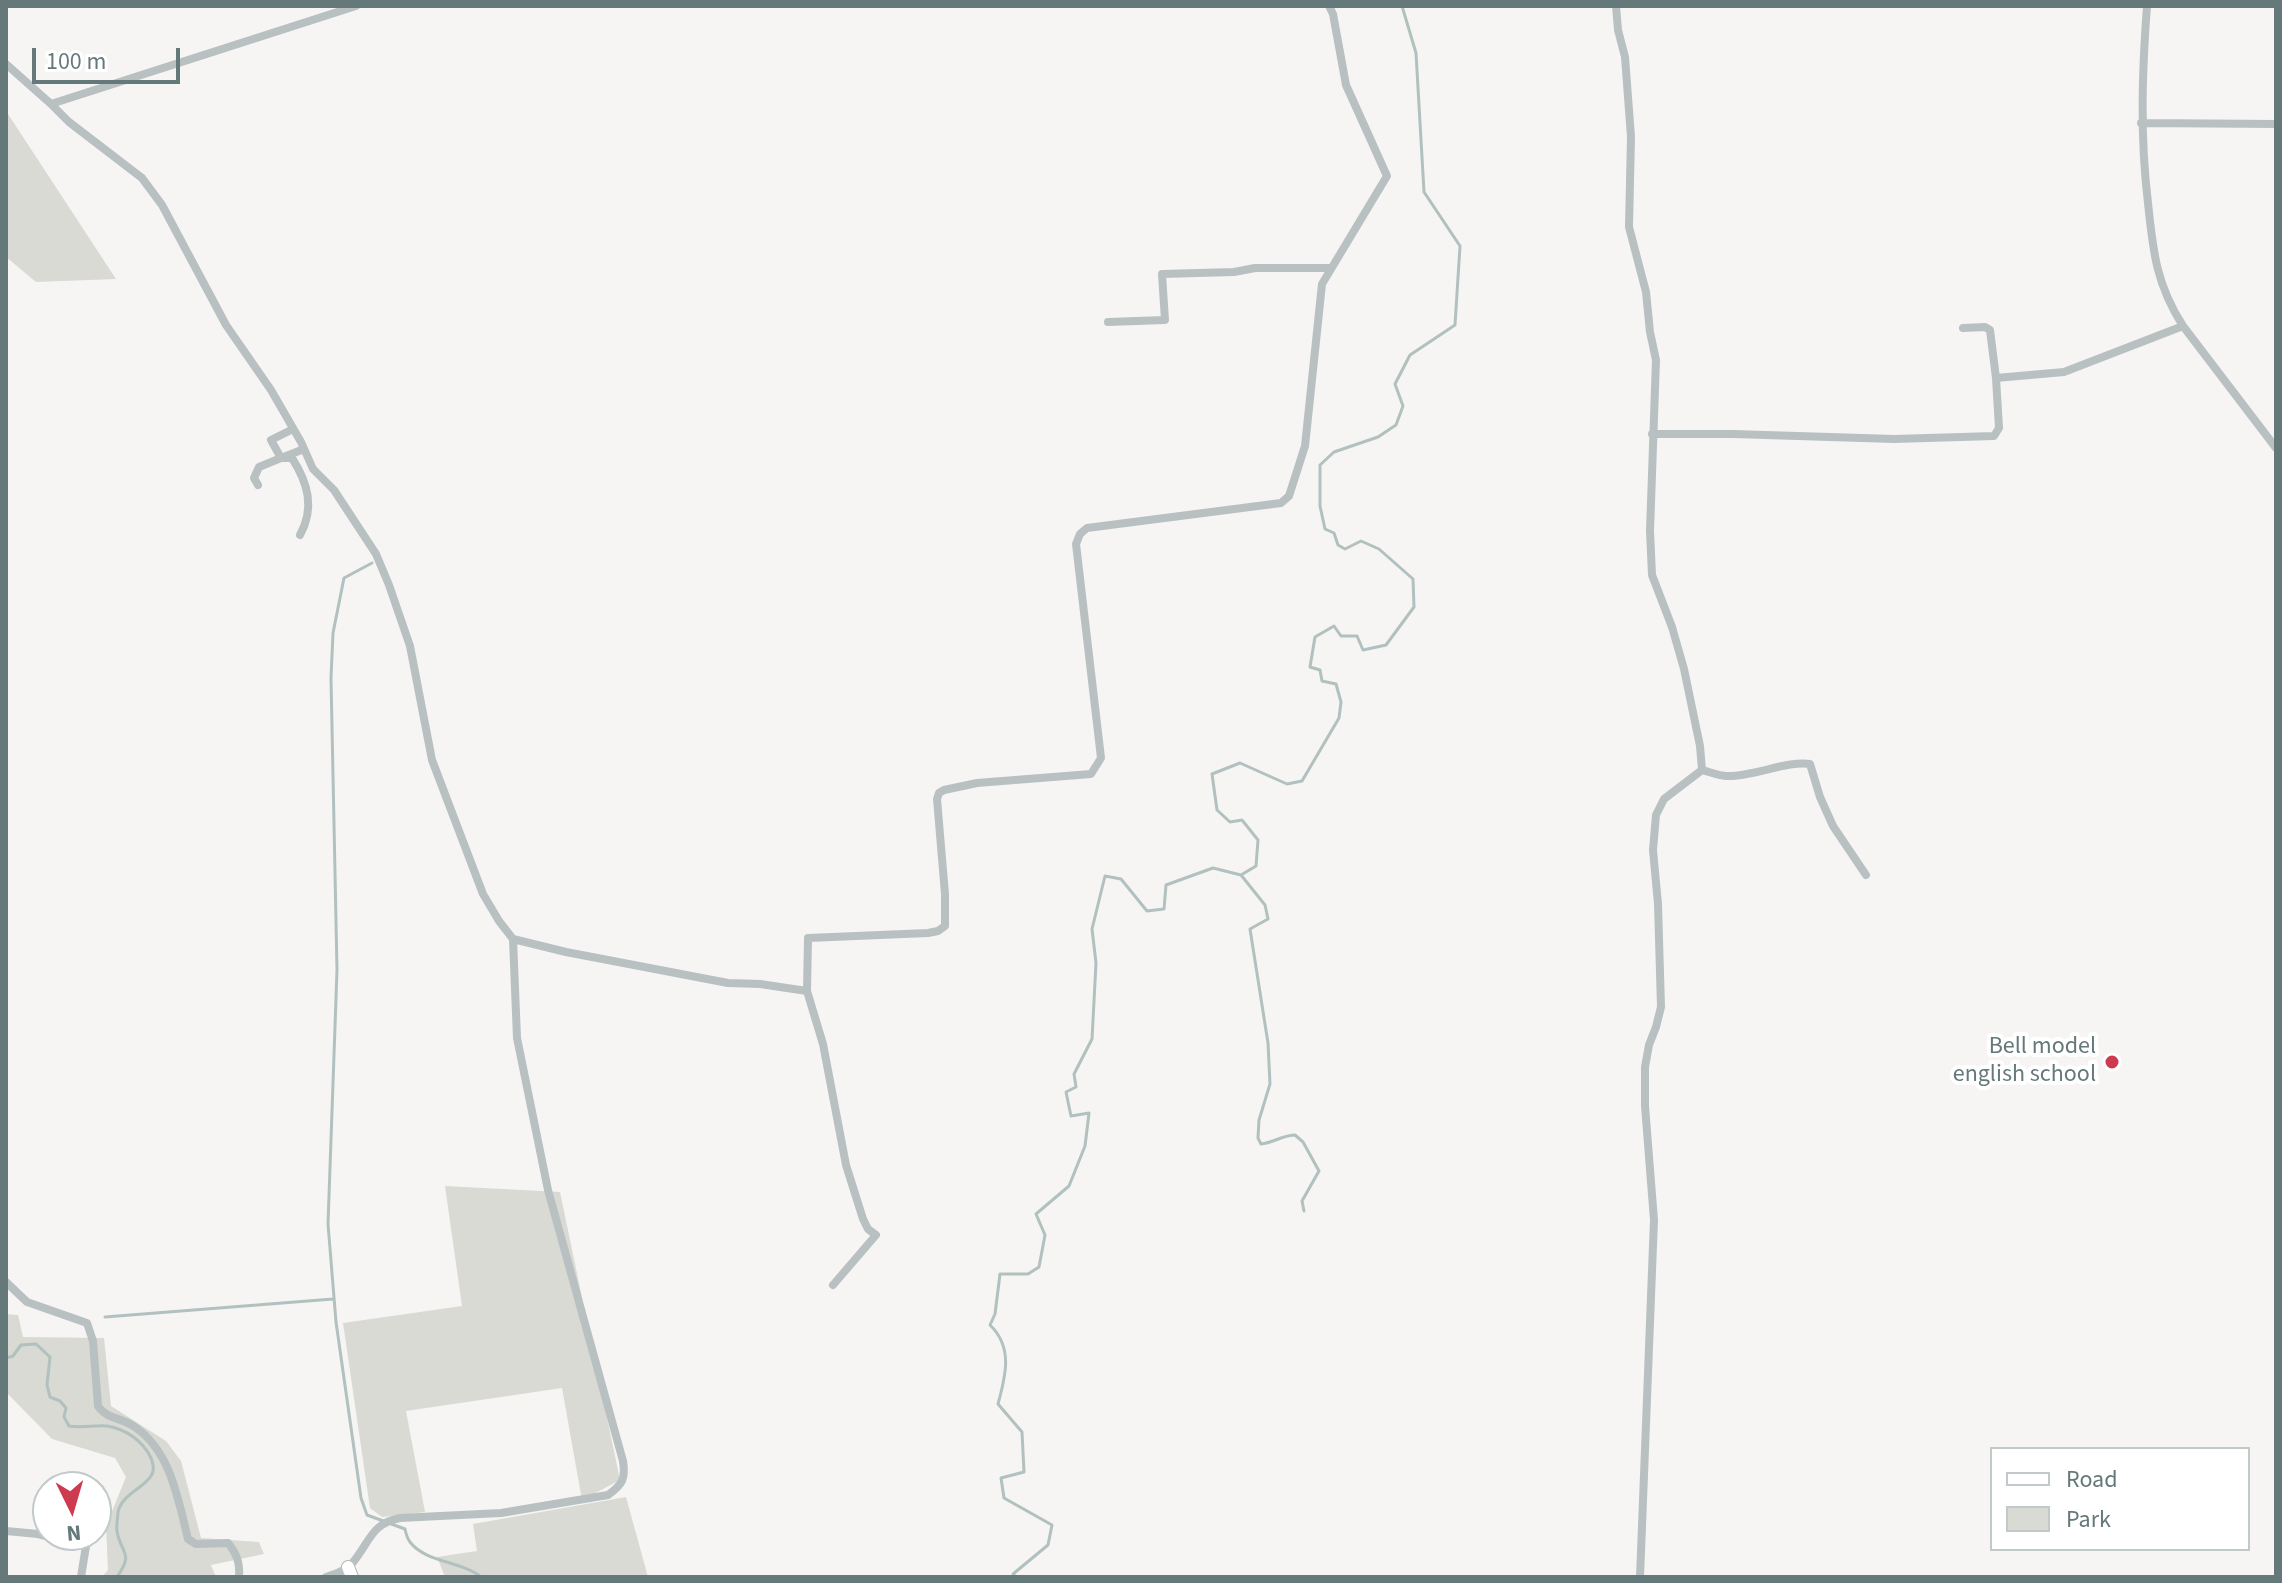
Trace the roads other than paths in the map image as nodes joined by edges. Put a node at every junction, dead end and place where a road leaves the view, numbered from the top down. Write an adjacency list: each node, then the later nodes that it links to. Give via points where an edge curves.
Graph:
1 (356, 6): 6 (street)
2 (1329, 6): 9 (street, via 1346,85 1387,176)
3 (1616, 6): 15 (street, via 1631,137 1629,227 1656,360)
4 (2147, 6): 7 (street)
5 (6, 64): 6 (street)
6 (51, 104): 14 (street, via 142,178)
7 (2141, 123): 8 (street); 11 (street, via 2159,278)
8 (2276, 124)
9 (1330, 268): 10 (street, via 1162,274 1165,320); 24 (street, via 1322,284 1305,446 1289,496 1281,503 1087,528 1080,534 1076,544 1101,758 1097,767 1091,774 977,783 939,793 945,926 928,933 808,938)
10 (1108, 322)
11 (2183, 326): 13 (street, via 2064,372); 16 (street)
12 (1963, 328): 13 (street, via 1990,330)
13 (1996, 378): 15 (street, via 1999,428 1994,436)
14 (293, 429): 17 (street); 18 (street, via 271,440)
15 (1652, 434): 21 (street, via 1652,575 1684,669)
16 (2276, 448)
17 (304, 449): 18 (street); 23 (street, via 376,554 410,646 432,760 483,894)
18 (281, 458): 19 (street, via 259,467 254,478); 20 (street, via 292,458 307,491 308,514)
19 (258, 485)
20 (300, 535)
21 (1702, 770): 22 (street, via 1726,776 1810,764 1833,826); 32 (street, via 1664,799 1656,815 1653,850 1661,1007 1645,1067 1654,1220)
22 (1866, 875)
23 (513, 939): 24 (street, via 728,983); 28 (street, via 517,1038 548,1190 612,1417 624,1480 608,1495 501,1513 385,1521 364,1544)
24 (807, 991): 26 (street, via 823,1044 846,1165 863,1219 876,1235)
25 (6, 1282): 30 (street, via 27,1302 87,1323 102,1413 135,1426 155,1447 169,1469 188,1539 196,1544 228,1543 236,1552)
26 (833, 1285)
27 (6, 1531): 29 (street, via 86,1546)
28 (350, 1572): 31 (street)
29 (81, 1577)
30 (239, 1577)
31 (326, 1577)
32 (1640, 1577)

